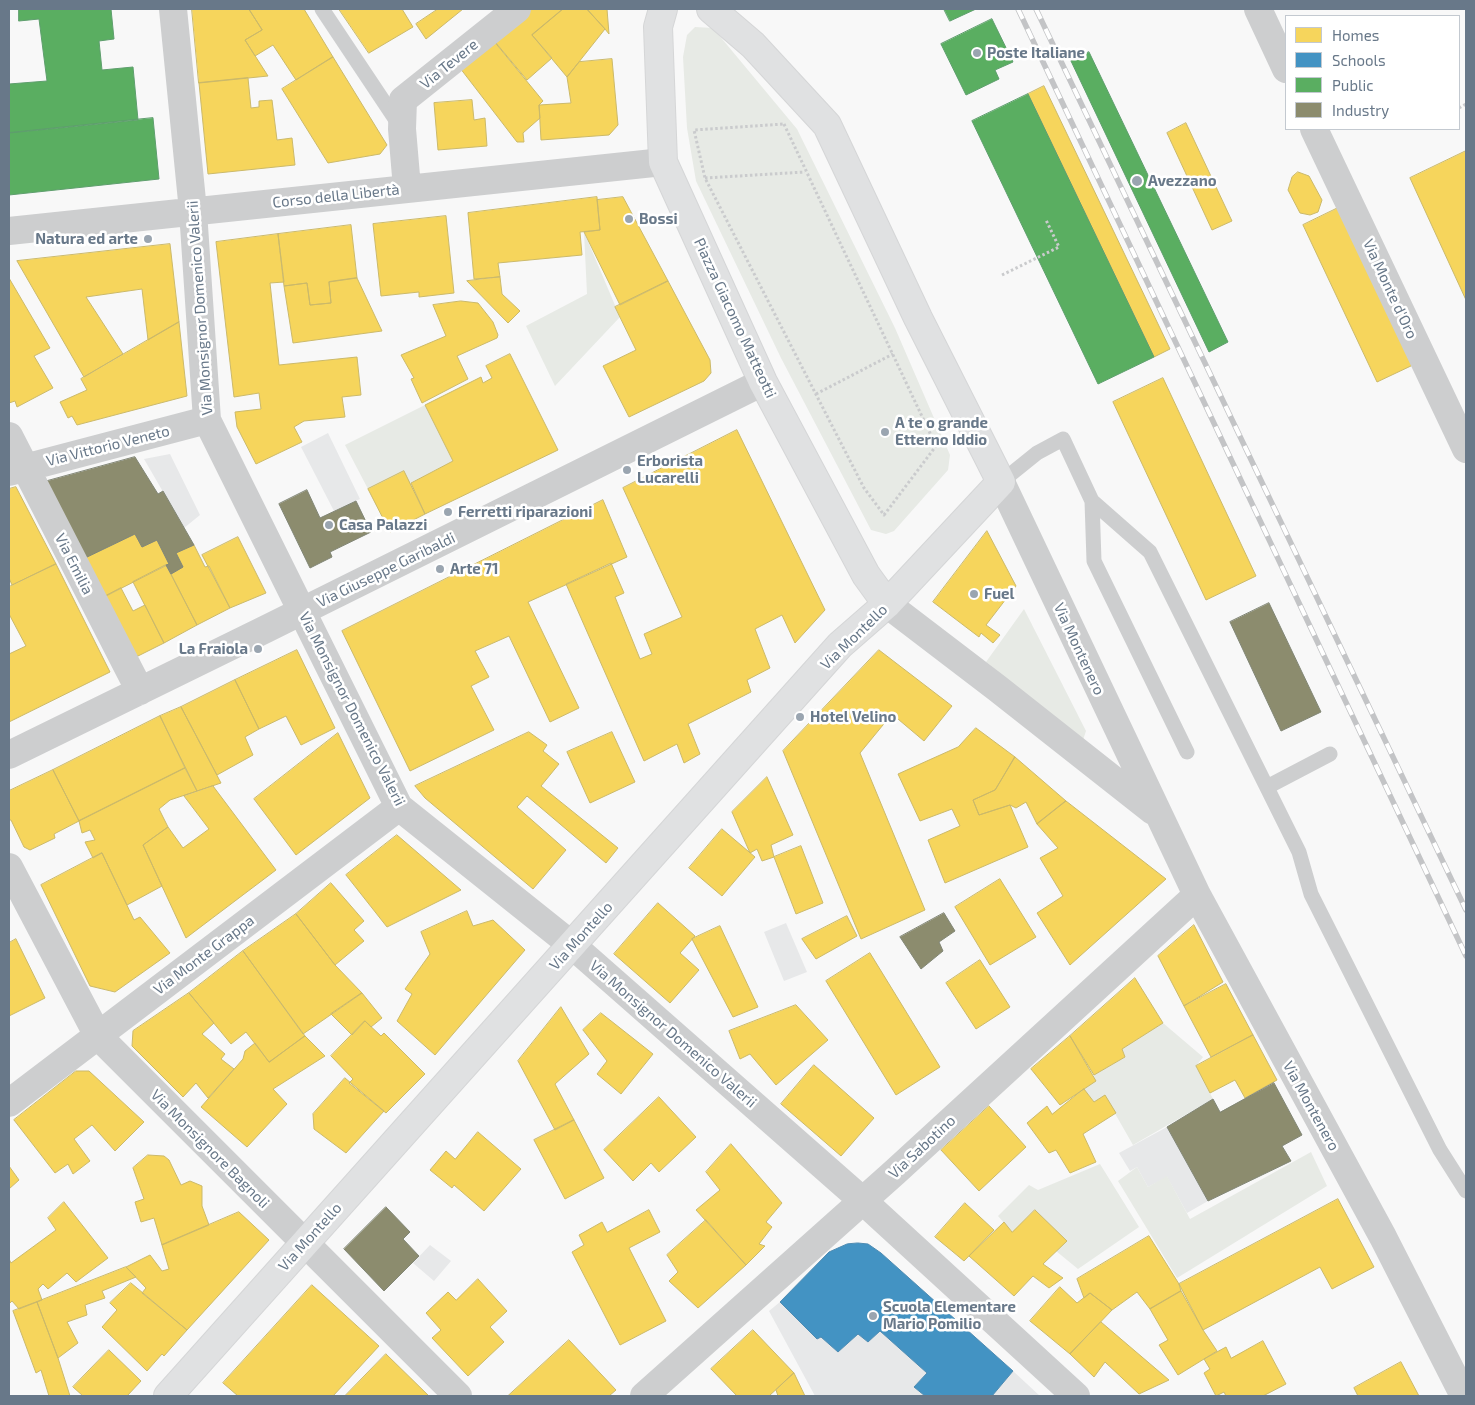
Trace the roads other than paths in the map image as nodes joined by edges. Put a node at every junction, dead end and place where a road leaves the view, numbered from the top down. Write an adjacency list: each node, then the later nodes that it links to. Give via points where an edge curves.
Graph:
1 (173, 9): 12 (street, Via Monsignor Domenico Valerii)
2 (322, 9): 8 (lane, Via Tevere)
3 (517, 9): 8 (street, Via Tevere, via 403,100)
4 (663, 9): 10 (street, Piazza Giacomo Matteotti, via 658,28)
5 (711, 9): 19 (street, via 753,45 827,126 918,318)
6 (1258, 9): 7 (street)
7 (1285, 67)
8 (402, 129): 11 (street, Via Tevere)
9 (1314, 130): 17 (street, Via Monte d'Oro)
10 (663, 162): 11 (street, Corso della Libertà); 14 (street, Piazza Giacomo Matteotti)
11 (407, 188): 12 (street, Corso della Libertà)
12 (193, 210): 13 (street, Corso della Libertà); 15 (street, Via Monsignor Domenico Valerii)
13 (9, 231)
14 (763, 382): 21 (street, Piazza Giacomo Matteotti, via 866,575); 22 (street, Via Giuseppe Garibaldi)
15 (207, 420): 18 (street, Via Vittorio Veneto); 22 (street, Via Monsignor Domenico Valerii)
16 (9, 436): 18 (street, Via Emilia)
17 (1466, 449)
18 (17, 469): 23 (street, Via Emilia)
19 (1001, 482): 20 (lane, via 1037,453 1063,439); 21 (street, Via Montello); 29 (street, Via Montenero)
20 (1092, 501): 24 (lane, via 1094,561); 27 (lane, via 1150,552)
21 (887, 604): 29 (street, Via Montenero); 32 (street, Via Montello, via 840,645)
22 (301, 612): 23 (street, Via Giuseppe Garibaldi); 28 (street, Via Monsignor Domenico Valerii)
23 (140, 691): 25 (street, Via Giuseppe Garibaldi)
24 (1187, 752)
25 (9, 754)
26 (1330, 754): 27 (lane)
27 (1267, 787): 35 (lane, via 1300,852 1311,894 1440,1150)
28 (399, 807): 32 (street, Via Monsignor Domenico Valerii); 33 (street, Via Monte Grappa)
29 (1158, 816): 31 (street, Via Montenero)
30 (9, 867): 33 (street, Via Monsignore Bagnoli)
31 (1197, 894): 36 (street, Via Sabotino); 42 (street, Via Montenero, via 1383,1237)
32 (573, 946): 36 (street, Via Monsignor Domenico Valerii); 37 (street, Via Montello)
33 (98, 1036): 34 (street, Via Monte Grappa); 37 (street, Via Monsignore Bagnoli)
34 (9, 1103)
35 (1466, 1191)
36 (863, 1201): 40 (street, Via Sabotino); 41 (street, Via Monsignor Domenico Valerii)
37 (304, 1243): 38 (street, Via Montello); 39 (street, Via Monsignore Bagnoli)
38 (168, 1396)
39 (458, 1396)
40 (644, 1396)
41 (1076, 1396)
42 (1464, 1396)

